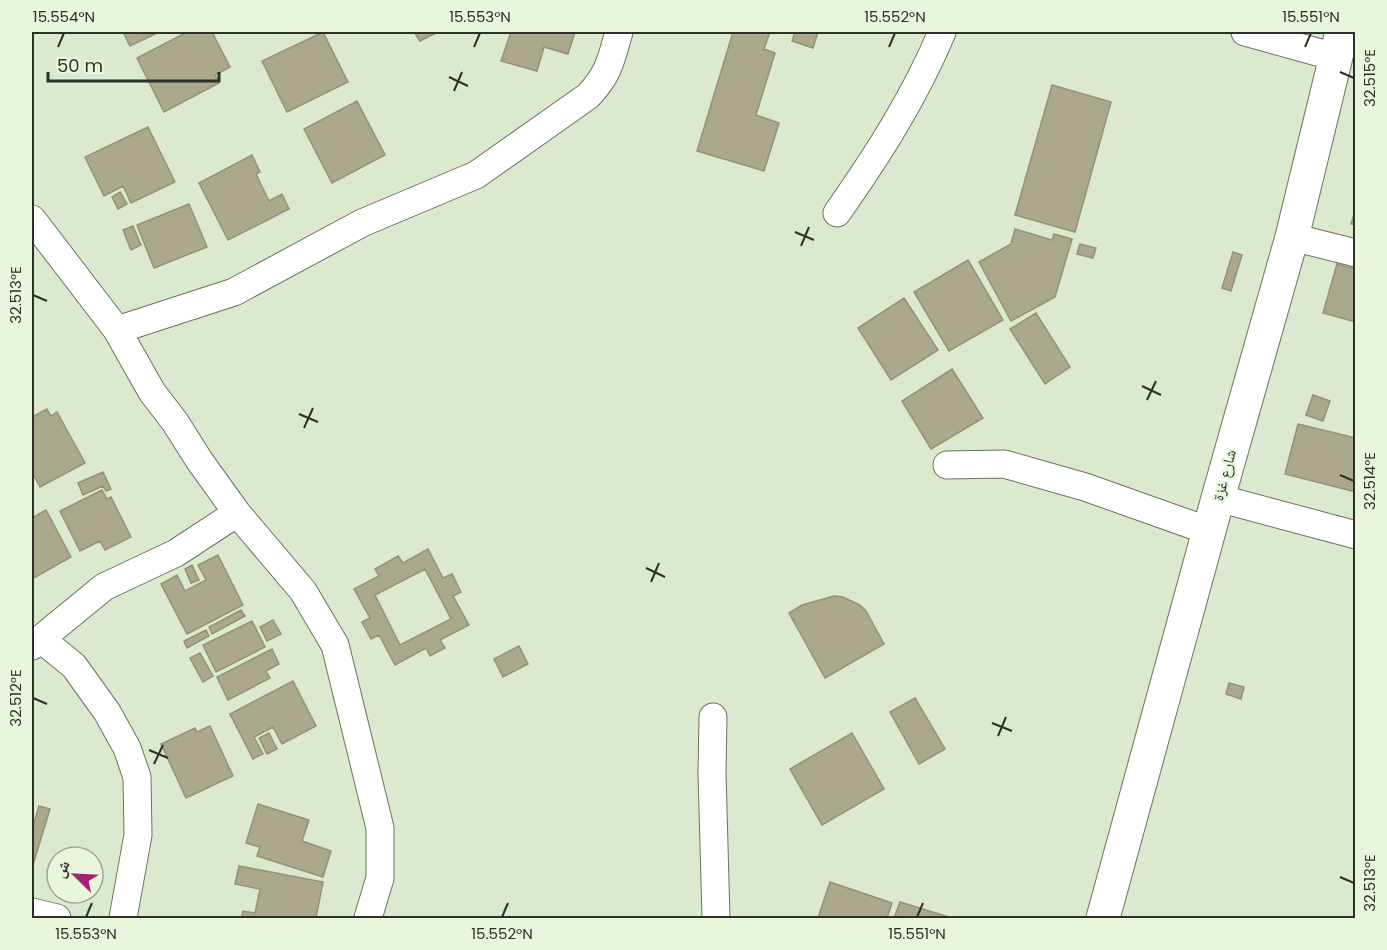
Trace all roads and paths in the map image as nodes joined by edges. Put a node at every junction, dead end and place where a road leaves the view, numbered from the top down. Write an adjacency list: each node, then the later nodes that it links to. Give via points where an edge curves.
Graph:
1 (619, 32): 9 (street, via 602,81 588,96 476,175 362,223 234,292)
2 (942, 32): 5 (street, via 882,149)
3 (1245, 32): 4 (street)
4 (1339, 44): 7 (main road, شارع غزة)
5 (837, 213)
6 (32, 219): 9 (street)
7 (1292, 237): 8 (street); 11 (main road, شارع غزة)
8 (1356, 253)
9 (117, 330): 12 (street, via 152,392)
10 (947, 465): 13 (street, via 1004,464 1085,487)
11 (1218, 498): 13 (main road, شارع غزة); 14 (street)
12 (237, 513): 15 (street, via 176,554 104,587); 20 (street, via 303,591 335,645 380,828 380,878)
13 (1209, 531): 22 (main road, شارع غزة)
14 (1356, 535)
15 (36, 642): 19 (street, via 74,666 107,712 127,748 137,777 138,835)
16 (713, 717): 21 (street)
17 (32, 912): 18 (street)
18 (57, 918)
19 (123, 918)
20 (368, 918)
21 (716, 918)
22 (1103, 918)

